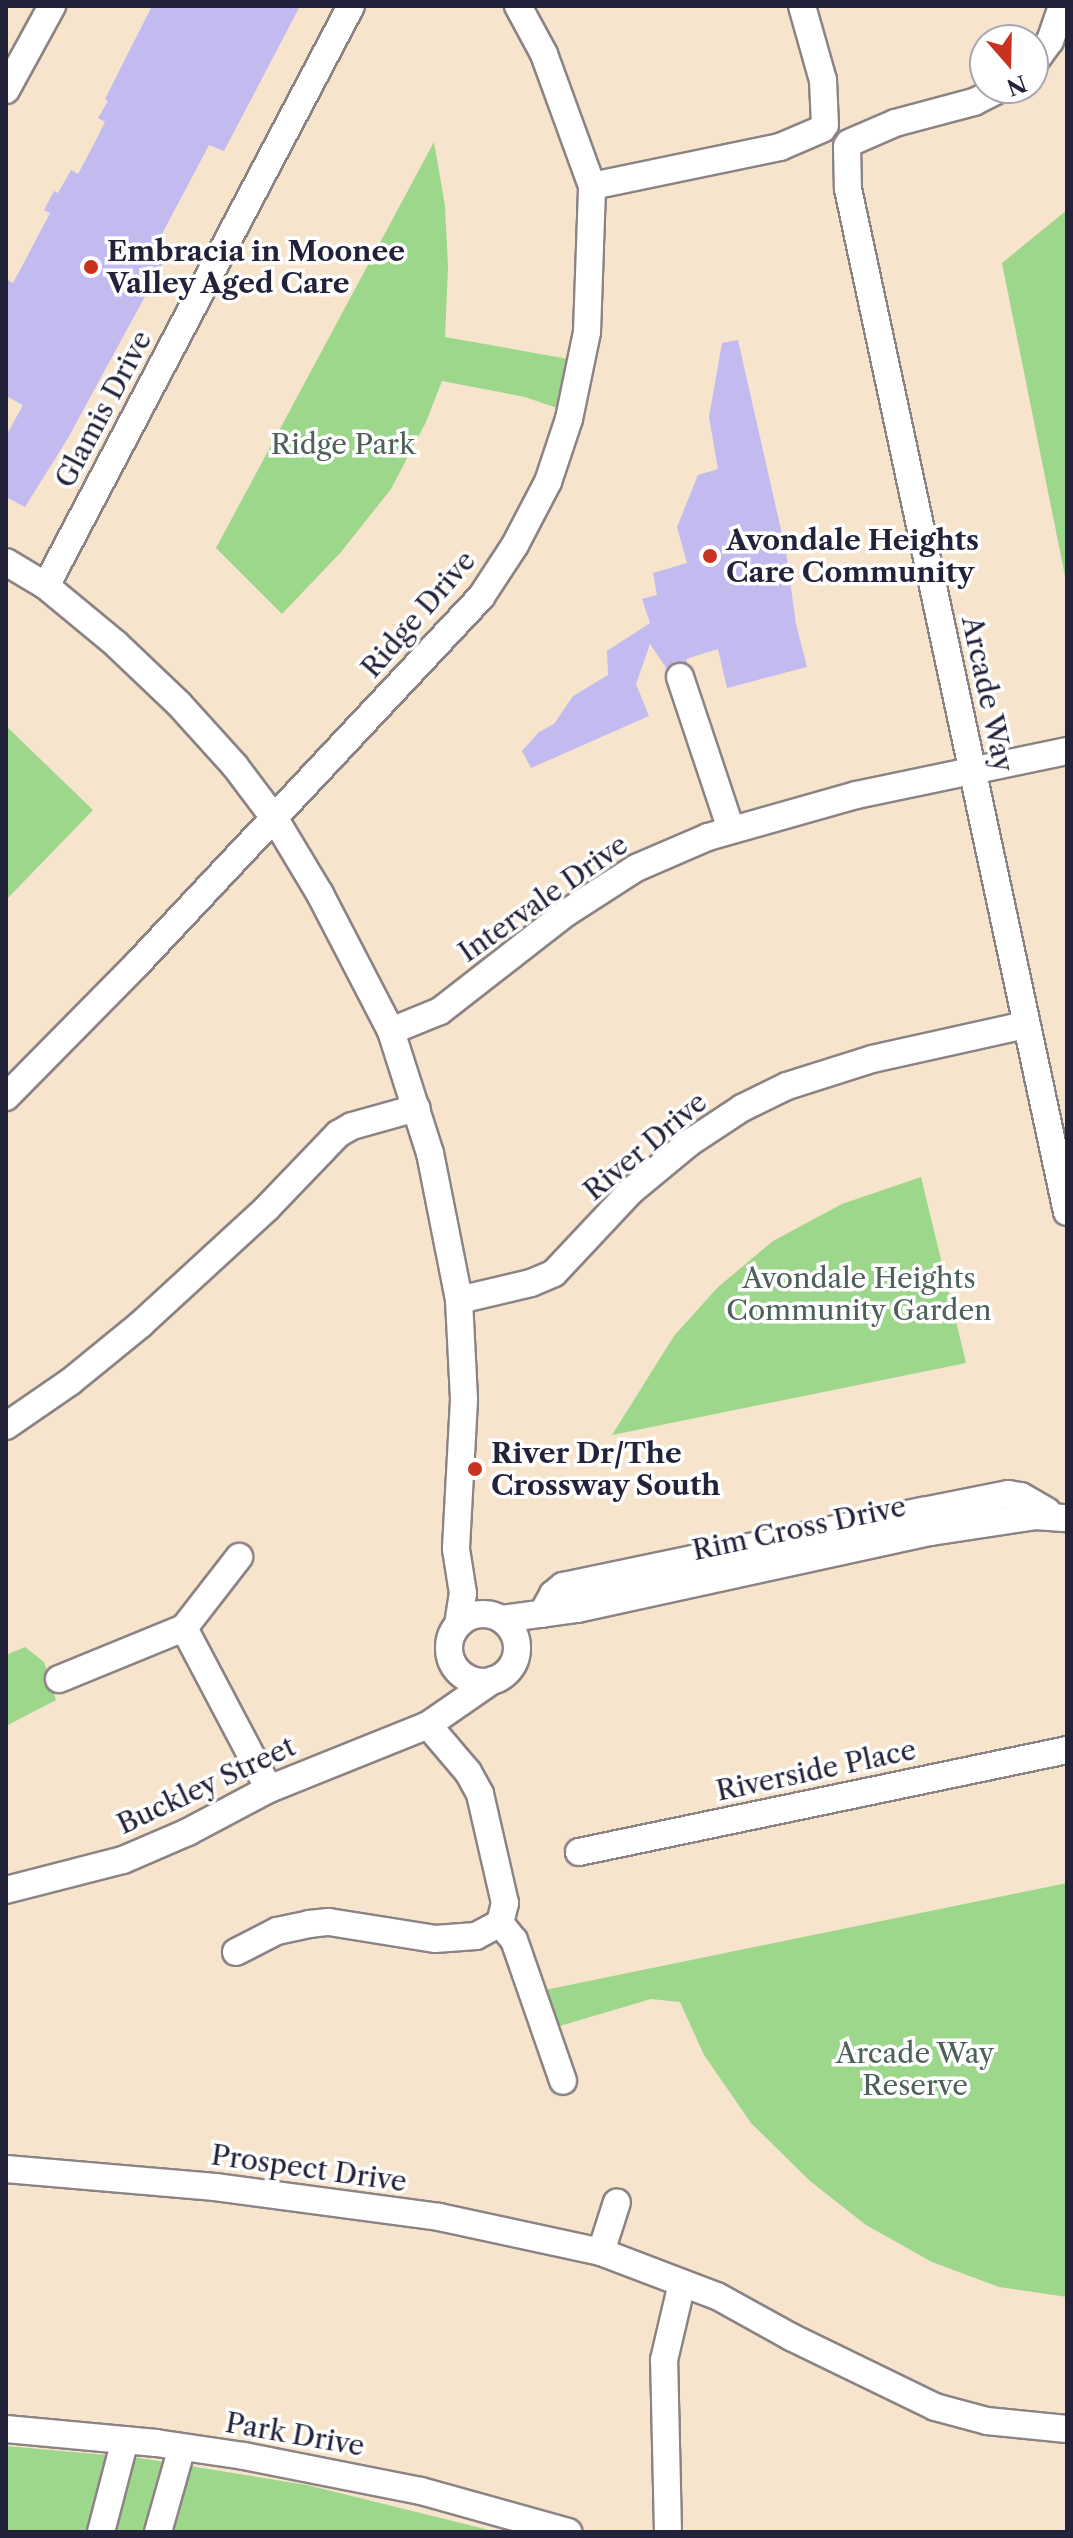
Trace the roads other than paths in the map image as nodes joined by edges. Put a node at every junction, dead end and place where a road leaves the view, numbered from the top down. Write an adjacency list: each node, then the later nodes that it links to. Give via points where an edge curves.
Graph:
1 (52, 6): 7 (street)
2 (351, 6): 12 (street, Glamis Drive)
3 (518, 6): 10 (street, Ridge Drive, via 544,54)
4 (802, 6): 9 (street, Arcade Way)
5 (1062, 6): 6 (street)
6 (1049, 42)
7 (6, 90)
8 (969, 103): 9 (street)
9 (836, 135): 10 (street); 15 (street, Arcade Way)
10 (592, 186): 16 (street, Ridge Drive, via 587,332 580,377 559,450 532,513 481,597)
11 (6, 562): 12 (street)
12 (46, 586): 16 (street, via 179,704)
13 (680, 677): 17 (street)
14 (1067, 751): 15 (street, Intervale Drive)
15 (971, 770): 17 (street, Intervale Drive); 18 (street, Arcade Way)
16 (275, 819): 19 (street); 20 (street, Ridge Drive)
17 (731, 829): 19 (street, Intervale Drive, via 636,868 566,913 440,1011)
18 (1025, 1025): 22 (street, Arcade Way); 23 (street, River Drive, via 872,1059 787,1086 689,1143 631,1191 554,1273)
19 (391, 1031): 21 (street)
20 (6, 1097)
21 (417, 1108): 23 (street); 24 (street, via 338,1134 153,1313 70,1382)
22 (1067, 1212)
23 (459, 1300): 27 (street, via 464,1400)
24 (6, 1426)
25 (1054, 1513): 28 (street, Rim Cross Drive, via 931,1532); 29 (street, via 1008,1494 563,1586)
26 (239, 1557): 32 (street)
27 (458, 1569): 30 (street); 31 (street, via 463,1593)
28 (577, 1609): 29 (street, Rim Cross Drive); 33 (street, Rim Cross Drive, via 530,1636)
29 (542, 1614): 30 (street, Rim Cross Drive)
30 (496, 1617): 31 (street, via 473,1615); 33 (street, via 515,1636)
31 (458, 1624): 34 (street, via 449,1643)
32 (184, 1628): 35 (street); 39 (street)
33 (516, 1656): 36 (street)
34 (453, 1664): 36 (street, via 470,1679); 37 (street, via 447,1694)
35 (59, 1679)
36 (493, 1680): 37 (street, Buckley Street)
37 (428, 1725): 39 (street, Buckley Street); 42 (street, via 480,1794 505,1903)
38 (1067, 1750): 40 (street, Riverside Place)
39 (269, 1789): 41 (street, Buckley Street, via 123,1860)
40 (579, 1852)
41 (6, 1890)
42 (500, 1923): 43 (street, via 476,1936 435,1939 329,1922 309,1924 277,1931); 44 (street, via 514,1940)
43 (236, 1952)
44 (563, 2081)
45 (6, 2169): 47 (street, Prospect Drive, via 215,2187 439,2217)
46 (617, 2202): 47 (street)
47 (601, 2252): 48 (street, Prospect Drive)
48 (682, 2283): 50 (street, Prospect Drive, via 935,2407 987,2421); 56 (street, via 664,2360)
49 (6, 2429): 51 (street, Park Drive)
50 (1067, 2429)
51 (125, 2440): 52 (street, Park Drive); 53 (street)
52 (182, 2447): 54 (street); 55 (street, Park Drive, via 421,2491)
53 (101, 2532)
54 (158, 2532)
55 (568, 2532)
56 (668, 2532)

